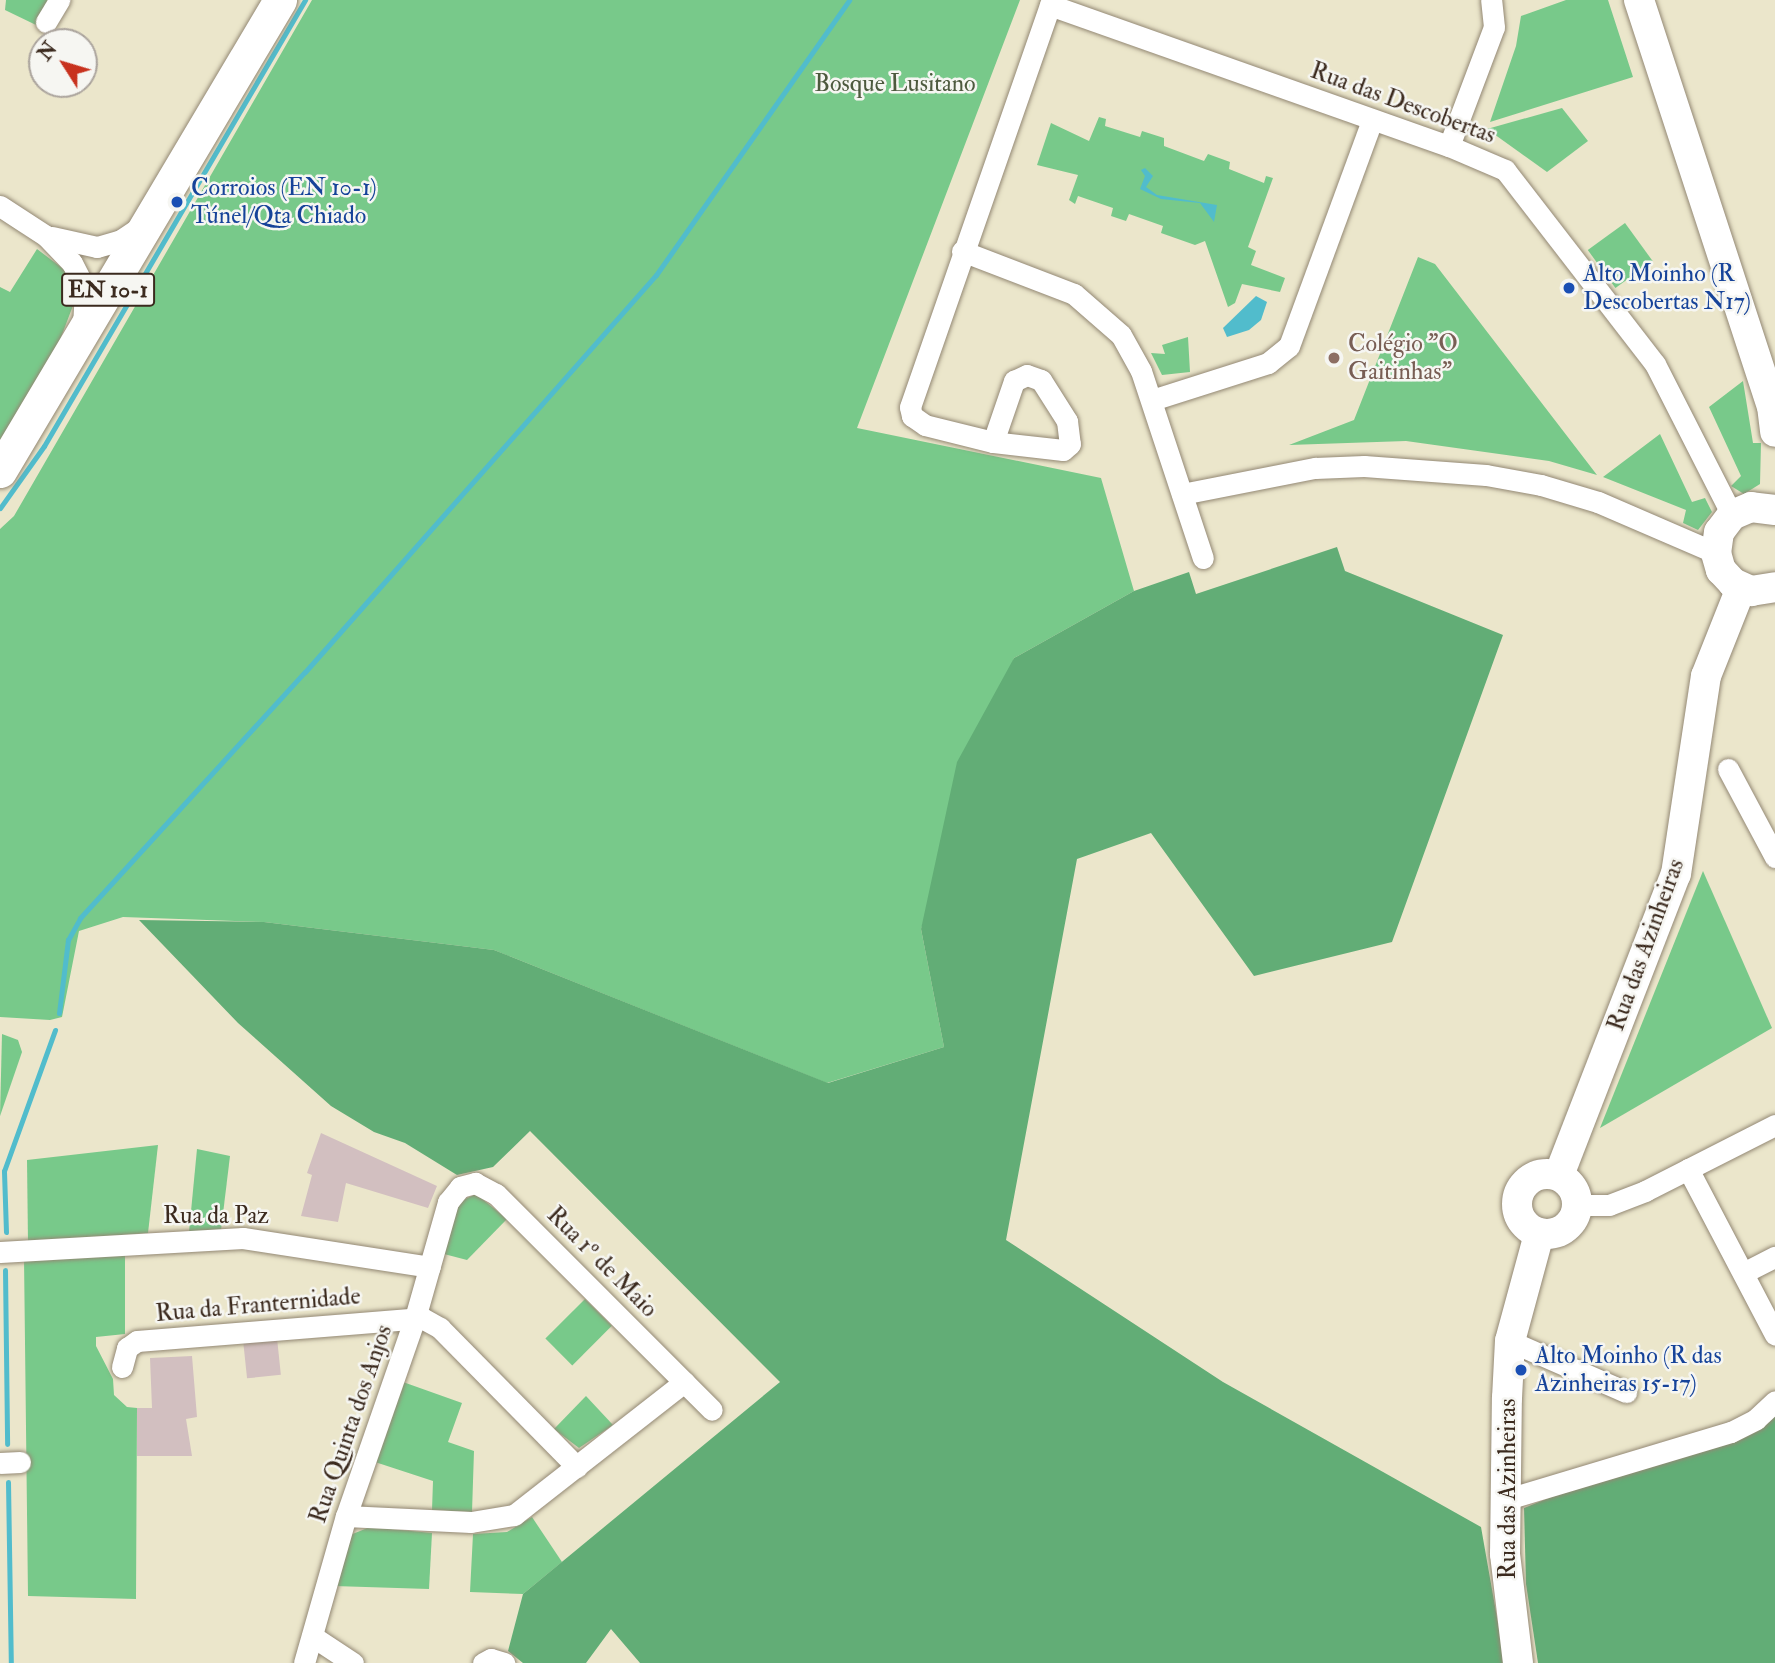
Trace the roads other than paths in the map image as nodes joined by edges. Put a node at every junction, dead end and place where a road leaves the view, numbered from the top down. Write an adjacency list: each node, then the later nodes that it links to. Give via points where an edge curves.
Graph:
1 (59, 0): 6 (street)
2 (280, 0): 10 (main road, EN 10-1)
3 (1491, 0): 8 (street, via 1494,27)
4 (1639, 0): 16 (street, via 1772,406)
5 (1051, 3): 7 (street, Rua das Descobertas); 11 (street)
6 (46, 22)
7 (1372, 120): 8 (street, Rua das Descobertas); 15 (street, via 1289,346 1268,363)
8 (1448, 146): 21 (street, Rua das Descobertas, via 1504,170 1572,253 1661,372)
9 (0, 206): 12 (street)
10 (147, 223): 12 (street, via 121,240); 13 (main road, EN 10-1)
11 (962, 251): 15 (street, via 1058,286 1091,304 1127,343); 17 (street, via 911,402 912,416 925,425)
12 (78, 255): 13 (street); 14 (street, via 86,304)
13 (115, 278): 14 (main road, EN 10-1)
14 (69, 356): 18 (main road, EN 10-1)
15 (1152, 400): 19 (street)
16 (1775, 432)
17 (993, 442)
18 (0, 471)
19 (1182, 494): 22 (street, via 1240,479 1315,468 1364,466 1486,475 1591,500); 23 (street)
20 (1774, 501): 21 (street)
21 (1732, 515): 22 (street, via 1719,532)
22 (1716, 552): 24 (street, via 1721,570)
23 (1203, 558)
24 (1741, 588): 25 (street); 30 (street, Rua das Azinheiras, via 1718,640 1701,699 1676,874)
25 (1774, 590)
26 (1728, 769): 27 (street)
27 (1773, 850)
28 (1775, 1125): 29 (street)
29 (1688, 1169): 32 (street, via 1609,1205); 37 (street)
30 (1559, 1175): 32 (street, via 1573,1188); 33 (street, via 1527,1181 1517,1200 1522,1222)
31 (448, 1202): 36 (street, Rua Quinta dos Anjos); 43 (street, Rua 1º de Maio, via 467,1184 490,1188)
32 (1578, 1205): 33 (street, via 1570,1225 1561,1232)
33 (1539, 1234): 41 (street, Rua das Azinheiras)
34 (0, 1252): 36 (street, Rua da Paz, via 243,1238)
35 (1775, 1257): 37 (street)
36 (430, 1267): 39 (street, Rua Quinta dos Anjos)
37 (1743, 1272): 38 (street)
38 (1767, 1299): 40 (street)
39 (415, 1318): 42 (street, Rua da Franternidade, via 137,1341 127,1348); 47 (street, via 440,1328); 49 (street, Rua Quinta dos Anjos)
40 (1773, 1329)
41 (1510, 1342): 44 (street); 48 (street, Rua das Azinheiras)
42 (122, 1367)
43 (684, 1382): 46 (street, Rua 1º de Maio); 47 (street)
44 (1626, 1392)
45 (1775, 1401): 48 (street, via 1756,1419 1731,1432)
46 (712, 1410)
47 (577, 1467): 49 (street, via 527,1507 500,1520)
48 (1504, 1500): 55 (street, Rua das Azinheiras, via 1506,1579)
49 (346, 1516): 50 (street, Rua Quinta dos Anjos)
50 (312, 1636): 51 (street, Rua Quinta dos Anjos); 52 (street)
51 (304, 1663)
52 (353, 1663)
53 (483, 1663): 54 (street, via 491,1659)
54 (504, 1663)
55 (1518, 1663)

